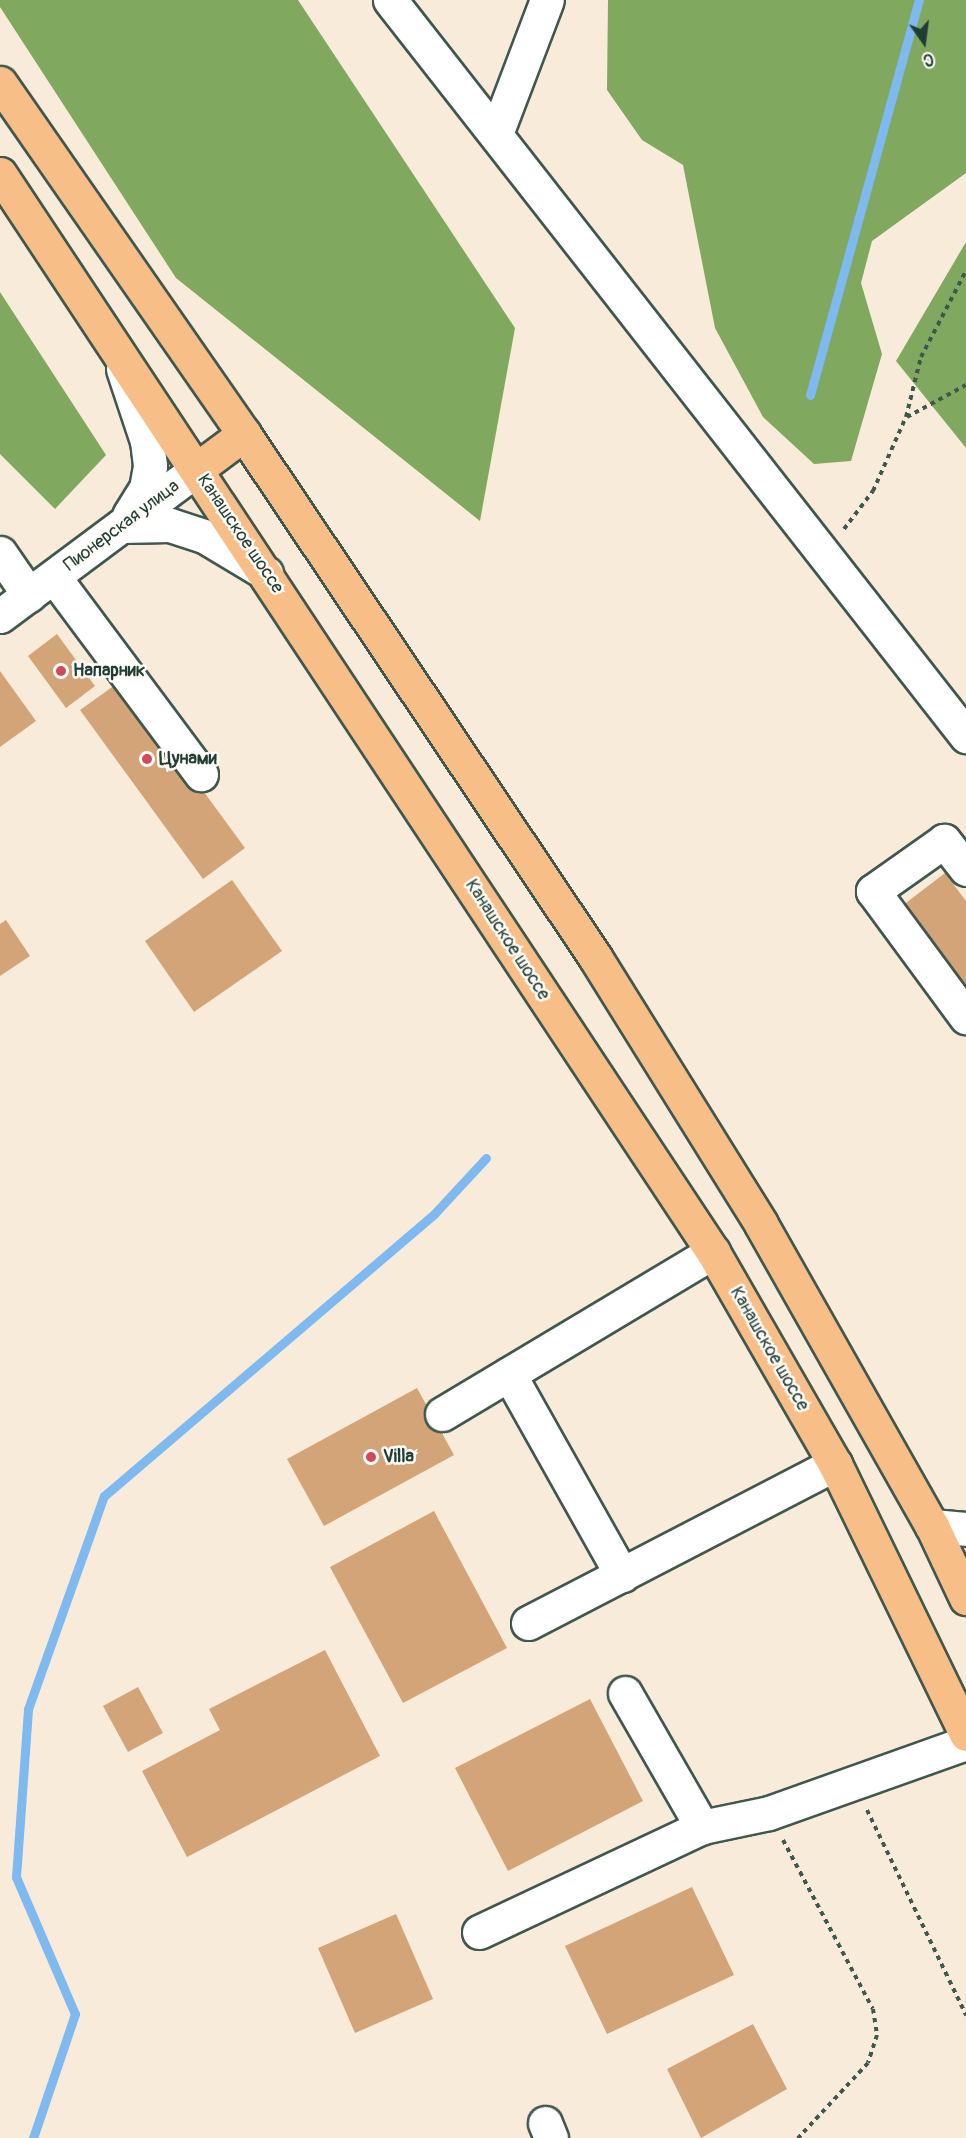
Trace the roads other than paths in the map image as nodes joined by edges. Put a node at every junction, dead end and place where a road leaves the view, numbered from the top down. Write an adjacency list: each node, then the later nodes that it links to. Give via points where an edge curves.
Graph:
1 (390, 0): 4 (street)
2 (547, 0): 4 (street)
3 (0, 83): 7 (main road)
4 (496, 134): 14 (street)
5 (0, 174): 6 (main road, Канашское шоссе)
6 (116, 348): 8 (main road, Канашское шоссе); 9 (street, via 147,441 150,466 146,488)
7 (244, 434): 8 (main road, Пионерская улица); 22 (main road, via 595,957 761,1224)
8 (196, 469): 9 (street, Пионерская улица); 11 (main road, Канашское шоссе)
9 (121, 526): 11 (street, via 170,525 206,537); 12 (street, Пионерская улица)
10 (0, 553): 12 (street)
11 (266, 573): 18 (main road, Канашское шоссе)
12 (42, 586): 13 (street, Пионерская улица); 15 (street)
13 (0, 616)
14 (966, 736)
15 (201, 774)
16 (966, 869): 17 (street, via 944,841 873,891)
17 (966, 1017)
18 (713, 1252): 19 (street); 21 (main road, Канашское шоссе)
19 (508, 1374): 20 (street); 24 (street)
20 (442, 1414)
21 (835, 1464): 24 (street); 28 (main road, Канашское шоссе)
22 (932, 1526): 23 (street); 25 (main road)
23 (966, 1529)
24 (622, 1575): 26 (street)
25 (966, 1598)
26 (528, 1623)
27 (625, 1693): 30 (street)
28 (966, 1734)
29 (966, 1743): 30 (street, via 769,1813)
30 (702, 1827): 31 (street)
31 (479, 1932)

